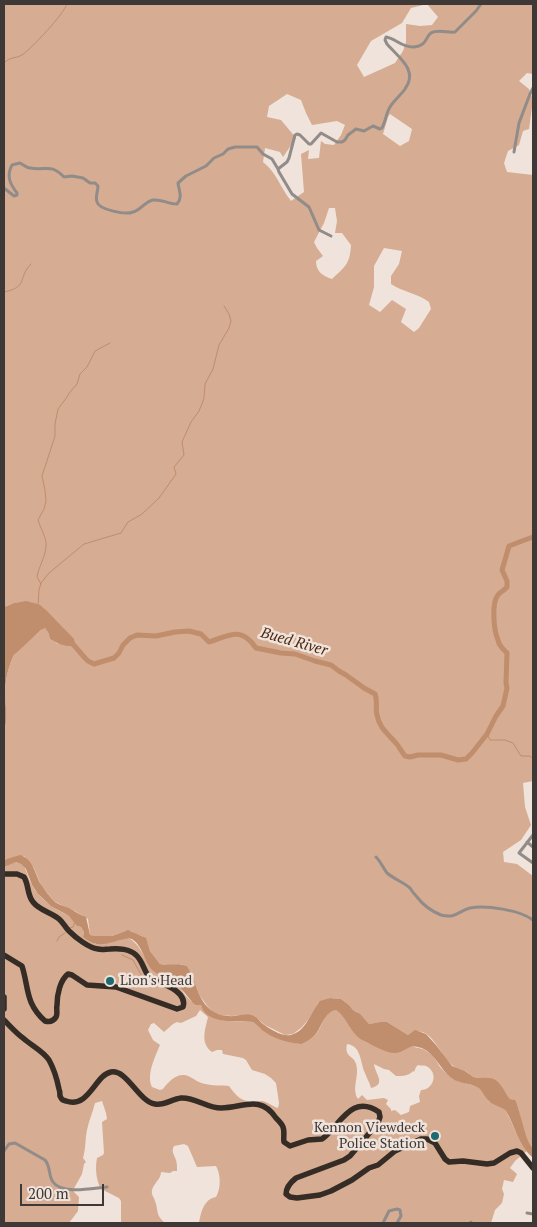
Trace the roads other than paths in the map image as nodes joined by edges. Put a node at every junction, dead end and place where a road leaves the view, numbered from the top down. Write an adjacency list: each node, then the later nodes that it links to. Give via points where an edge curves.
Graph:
1 (481, 4): 4 (street, via 455,32 432,32 425,42 416,47 401,45 386,37 387,44 409,70 411,78 388,109 384,126 380,129 371,126 364,131 356,129 342,142 322,133 310,144 296,134 288,160)
2 (533, 88): 3 (street, via 519,123)
3 (514, 152)
4 (278, 169): 5 (street, via 257,147 228,149 178,183 181,192 177,204 154,200 127,213 99,206 95,183 83,178 64,177 52,168 29,168 20,163 12,165 8,177 18,193 14,196); 6 (street, via 290,191 309,207 319,230)
5 (4, 188)
6 (331, 236)
7 (533, 835): 8 (street)
8 (527, 842): 9 (street); 11 (street, via 519,853)
9 (533, 846)
10 (376, 858): 13 (street, via 387,873 409,888 426,907 441,914 455,916 468,908 479,907 522,913)
11 (533, 863)
12 (4, 874): 14 (highway, via 22,876 31,901 92,947 134,954 150,978 182,996 183,1007 174,1008 116,987 87,985 68,974 62,981 55,1018 44,1021 31,1004 23,967)
13 (533, 920)
14 (4, 955)
15 (4, 997): 16 (highway)
16 (4, 1010)
17 (4, 1020): 19 (highway, via 49,1061 60,1096 66,1102 82,1099 104,1075 115,1072 132,1084 143,1098 155,1104 183,1098 221,1108 252,1104 266,1106 283,1127 284,1142 290,1146 322,1139 354,1109 379,1112 378,1123 350,1156 292,1181 286,1191 291,1198 331,1191 421,1138 435,1143 450,1162 494,1163 517,1151)
18 (4, 1151): 20 (street, via 15,1143 45,1160 49,1164 52,1181 62,1189)
19 (533, 1168)
20 (107, 1187)
21 (528, 1213): 22 (street)
22 (533, 1214)
23 (383, 1223): 24 (street, via 390,1211 397,1209 401,1216)
24 (397, 1223)

